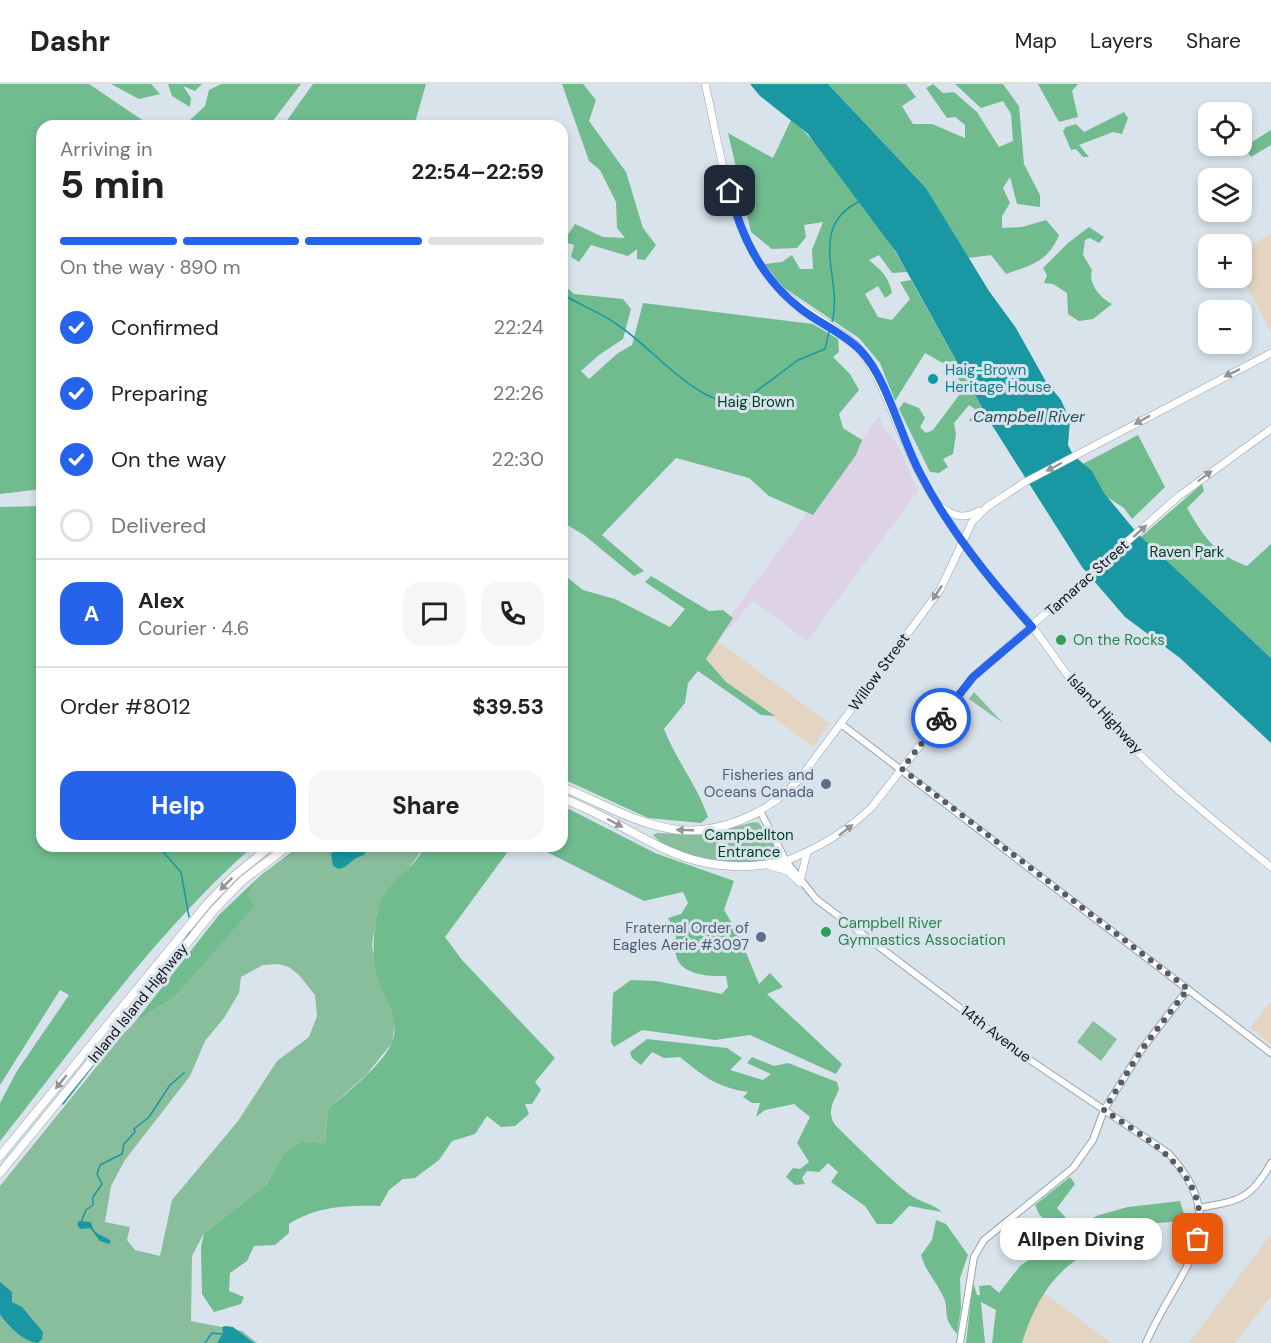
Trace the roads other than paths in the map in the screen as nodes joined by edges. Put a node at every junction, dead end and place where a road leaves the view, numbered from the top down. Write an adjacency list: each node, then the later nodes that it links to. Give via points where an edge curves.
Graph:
1 (705, 84): 4 (main road, Island Highway, via 735,211 745,237 779,289 861,351 879,379 912,458)
2 (1271, 353): 5 (main road, Willow Street, one-way to 5, via 1022,484)
3 (1271, 429): 7 (main road, Tamarac Street, one-way to 3, via 1179,496)
4 (939, 506): 5 (main road, via 957,517 969,517); 6 (main road, Island Highway)
5 (987, 507): 6 (main road, Willow Street, via 972,522)
6 (962, 541): 7 (main road, Island Highway); 8 (main road, Willow Street, one-way to 8, via 940,590)
7 (1032, 627): 9 (main road, Tamarac Street, via 973,677); 18 (main road, Island Highway, via 1072,681 1120,735 1201,812)
8 (841, 724): 9 (street); 12 (main road, Willow Street, via 798,781)
9 (902, 769): 15 (main road, Tamarac Street, one-way to 9, via 838,837 857,822); 20 (street)
10 (568, 790): 12 (highway, one-way to 10, via 719,828 655,828)
11 (568, 800): 17 (highway, one-way to 17, via 667,851 699,863 727,867)
12 (760, 811): 16 (street)
13 (264, 852): 23 (highway, Inland Island Highway, one-way to 23, via 207,904)
14 (280, 852): 25 (highway, Inland Island Highway, via 242,881 183,948)
15 (807, 852): 16 (main road, Tamarac Street); 19 (main road)
16 (786, 861): 17 (highway); 19 (street, 14th Avenue)
17 (766, 865): 19 (highway, via 787,870)
18 (1271, 867)
19 (800, 882): 22 (street, 14th Avenue, via 824,905 1011,1047)
20 (1188, 989): 21 (street); 22 (street, via 1142,1049)
21 (1271, 1053)
22 (1104, 1110): 26 (street, 14th Avenue, via 1168,1153 1182,1168); 27 (street, via 1094,1140 1073,1168 984,1240 974,1257)
23 (0, 1156)
24 (1271, 1163): 26 (street, via 1260,1184 1245,1197)
25 (0, 1173)
26 (1198, 1208): 28 (street, 14th Avenue, via 1196,1251)
27 (960, 1343)
28 (1146, 1343)

